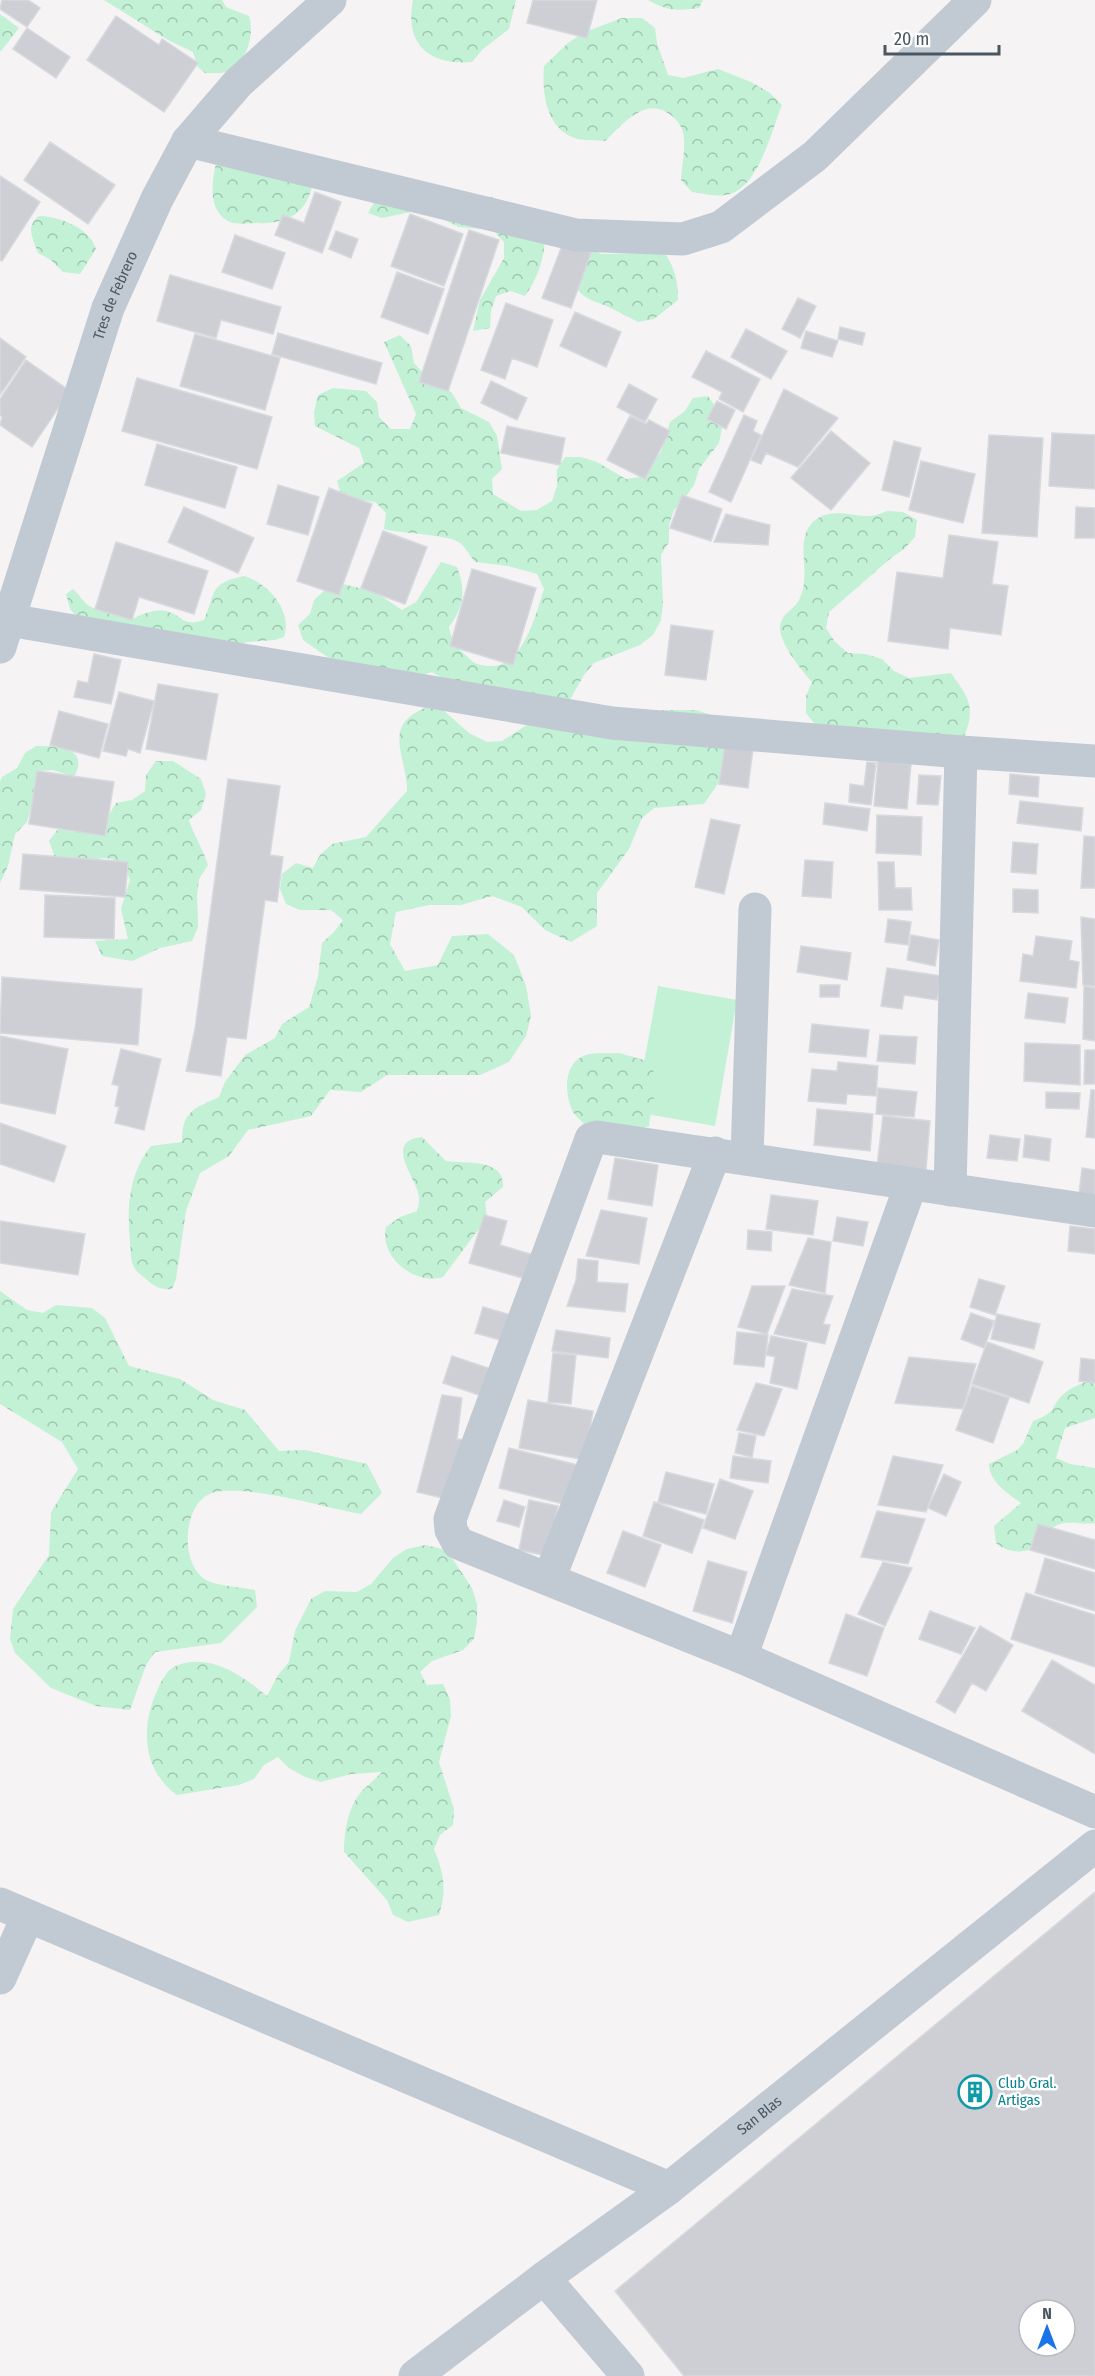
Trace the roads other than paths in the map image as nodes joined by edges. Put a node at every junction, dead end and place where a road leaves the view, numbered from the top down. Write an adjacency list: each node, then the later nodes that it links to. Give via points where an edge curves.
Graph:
1 (330, 0): 3 (street, Tres de Febrero, via 238,83)
2 (975, 0): 3 (street, via 814,156 721,227 682,239 576,236)
3 (188, 141): 4 (street, Tres de Febrero, via 108,308)
4 (4, 634): 5 (street, via 612,723)
5 (961, 752): 6 (street); 11 (street)
6 (1095, 761)
7 (755, 909): 9 (street)
8 (715, 1153): 9 (street); 13 (street); 13 (street, via 591,1138 450,1519 458,1543)
9 (747, 1158): 10 (street)
10 (911, 1184): 11 (street); 14 (street)
11 (950, 1190): 12 (street)
12 (1095, 1211)
13 (549, 1579): 14 (street)
14 (741, 1657): 15 (street)
15 (1095, 1812)
16 (1095, 1846): 19 (street, San Blas)
17 (14, 1910): 18 (street); 19 (street)
18 (0, 1978)
19 (669, 2188): 20 (street, San Blas)
20 (544, 2278): 21 (street, San Blas); 22 (street)
21 (415, 2376)
22 (628, 2376)

